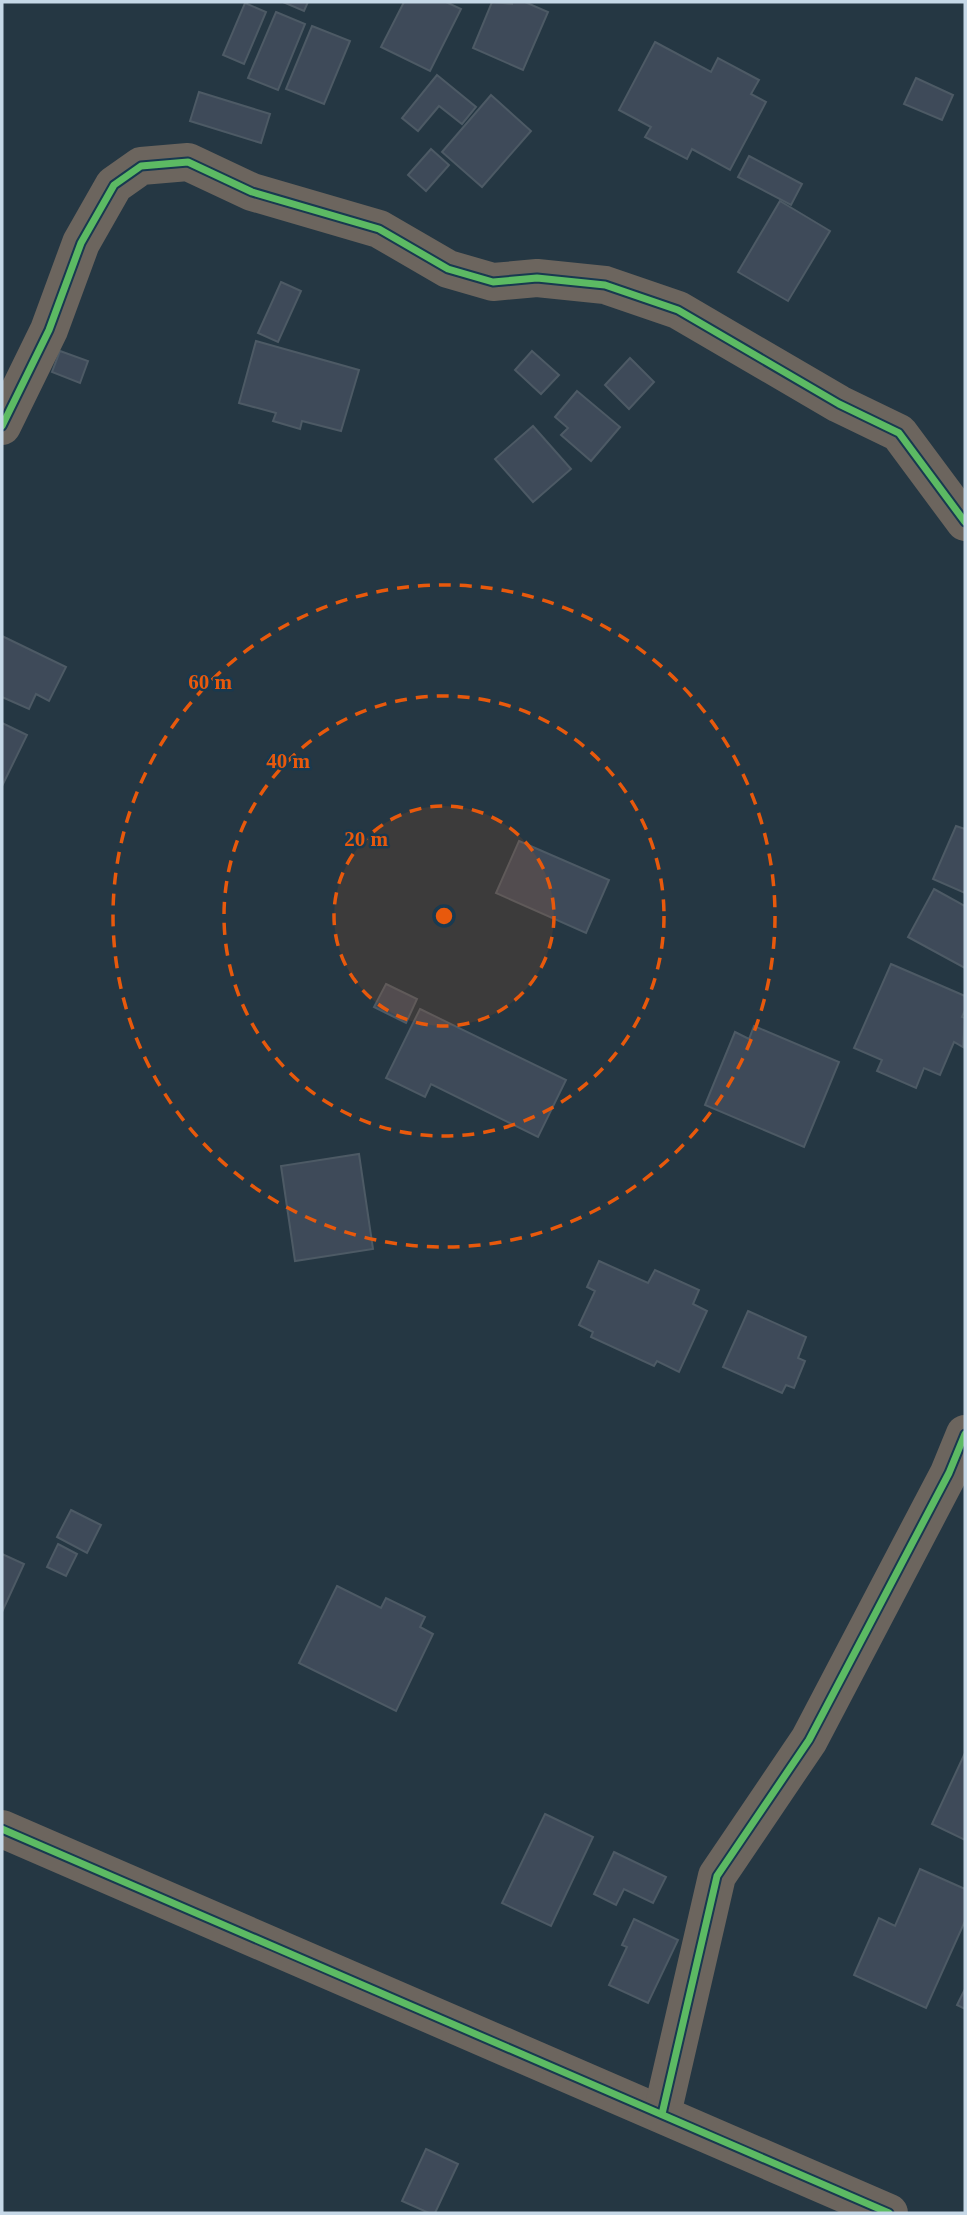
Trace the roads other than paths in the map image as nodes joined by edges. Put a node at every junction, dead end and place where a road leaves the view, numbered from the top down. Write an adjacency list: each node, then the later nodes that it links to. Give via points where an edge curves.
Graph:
1 (2, 426): 2 (street, via 49,330 81,243 114,185 141,166 188,162 252,192 379,229 448,269 493,282 537,278 605,285 678,310 839,404 899,433)
2 (965, 522)
3 (965, 1434): 5 (street, via 809,1740 717,1876)
4 (2, 1829): 5 (street)
5 (662, 2114): 6 (street)
6 (889, 2213)

